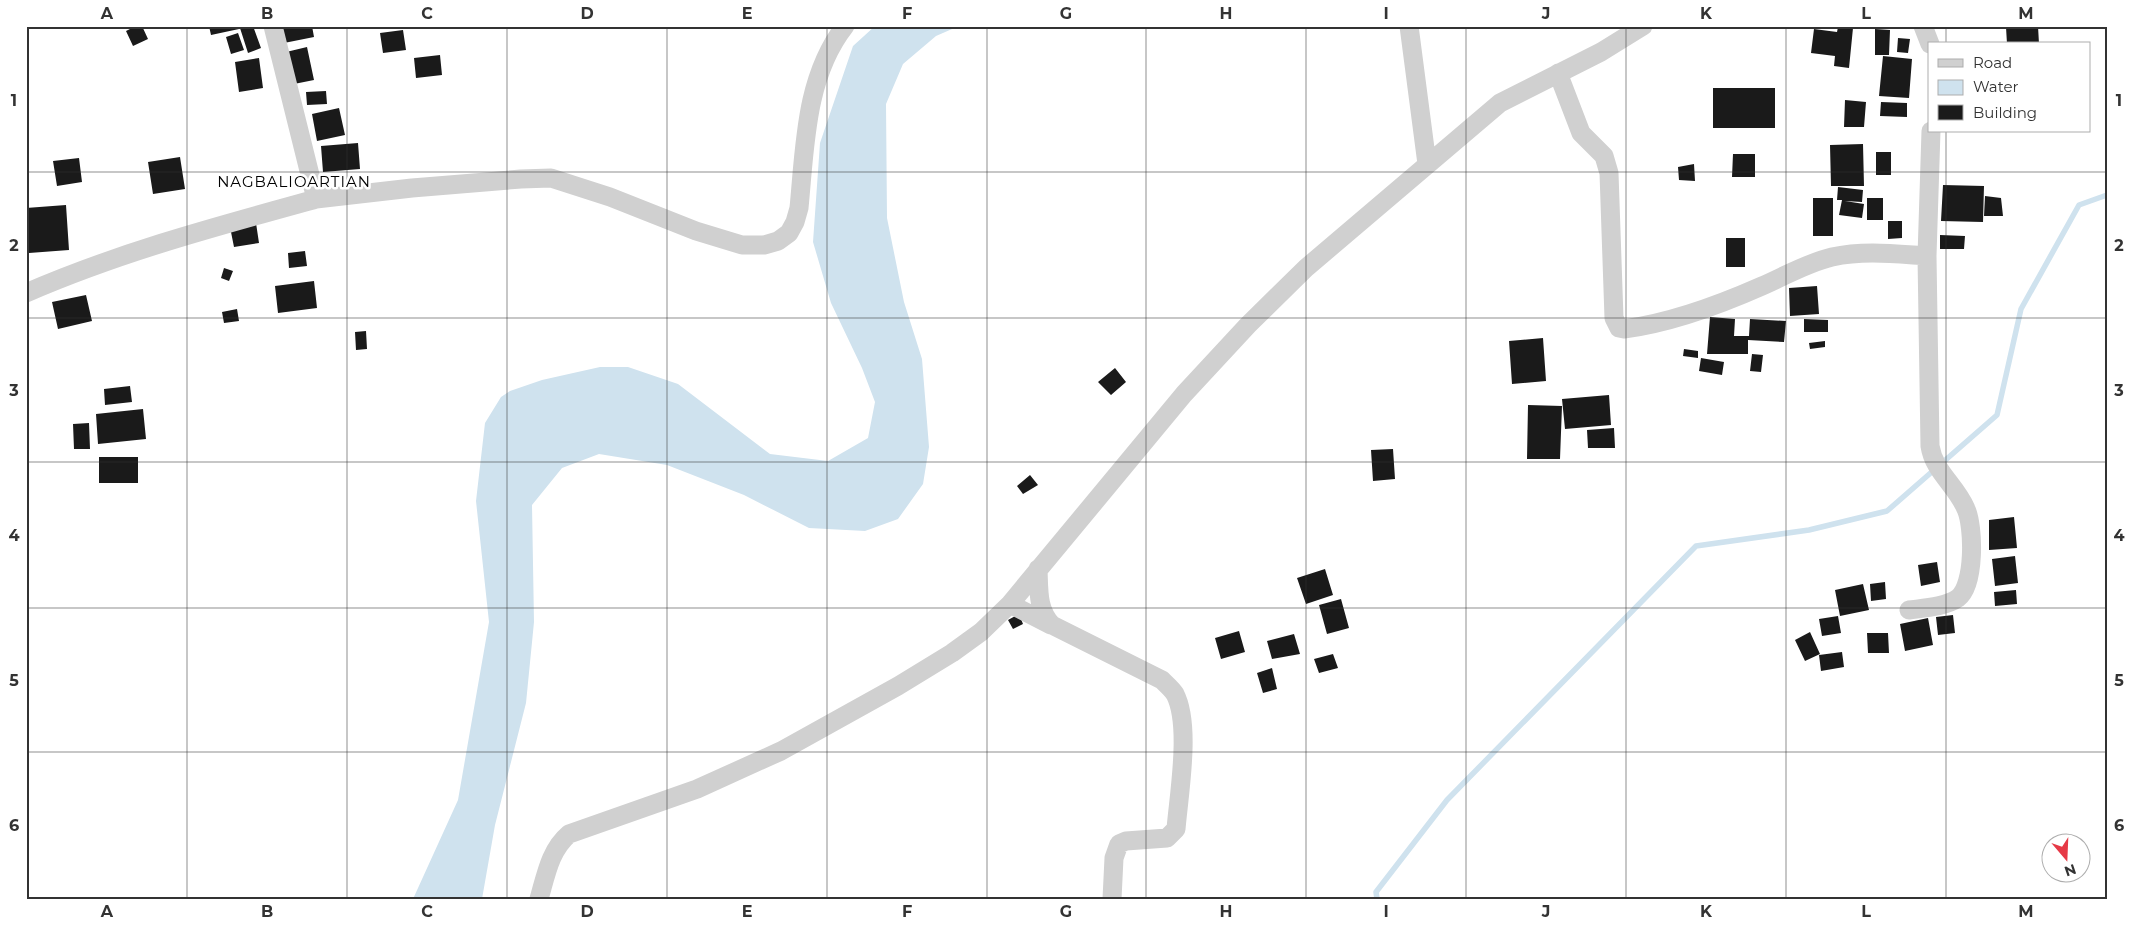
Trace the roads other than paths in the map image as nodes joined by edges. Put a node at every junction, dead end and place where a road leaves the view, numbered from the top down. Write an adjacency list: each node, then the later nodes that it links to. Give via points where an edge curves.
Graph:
1 (273, 26): 10 (street)
2 (845, 26): 10 (street, via 825,58 811,99 795,222 790,233 778,241 742,245 551,178)
3 (1409, 26): 9 (street)
4 (1643, 26): 7 (street)
5 (1923, 26): 6 (street)
6 (1929, 42)
7 (1558, 73): 9 (street, via 1500,103); 11 (street, via 1581,132 1604,156 1609,173 1614,318 1619,328 1660,322 1831,257 1880,253)
8 (1931, 132): 11 (street)
9 (1427, 164): 13 (street, via 1306,268 1248,325 1184,394)
10 (316, 199): 12 (street, via 141,249 73,272)
11 (1927, 256): 15 (street, via 1930,446 1934,462 1966,509 1971,536 1970,568 1968,582 1958,598 1949,603)
12 (26, 293)
13 (1038, 569): 14 (street); 16 (street, via 1042,611)
14 (1010, 604): 16 (street); 17 (street, via 981,632 952,653 781,751 697,789 569,834 552,854)
15 (1909, 610)
16 (1052, 625): 18 (street, via 1162,680 1175,693 1182,712 1176,829 1168,838 1119,844 1114,858)
17 (539, 899)
18 (1112, 899)

